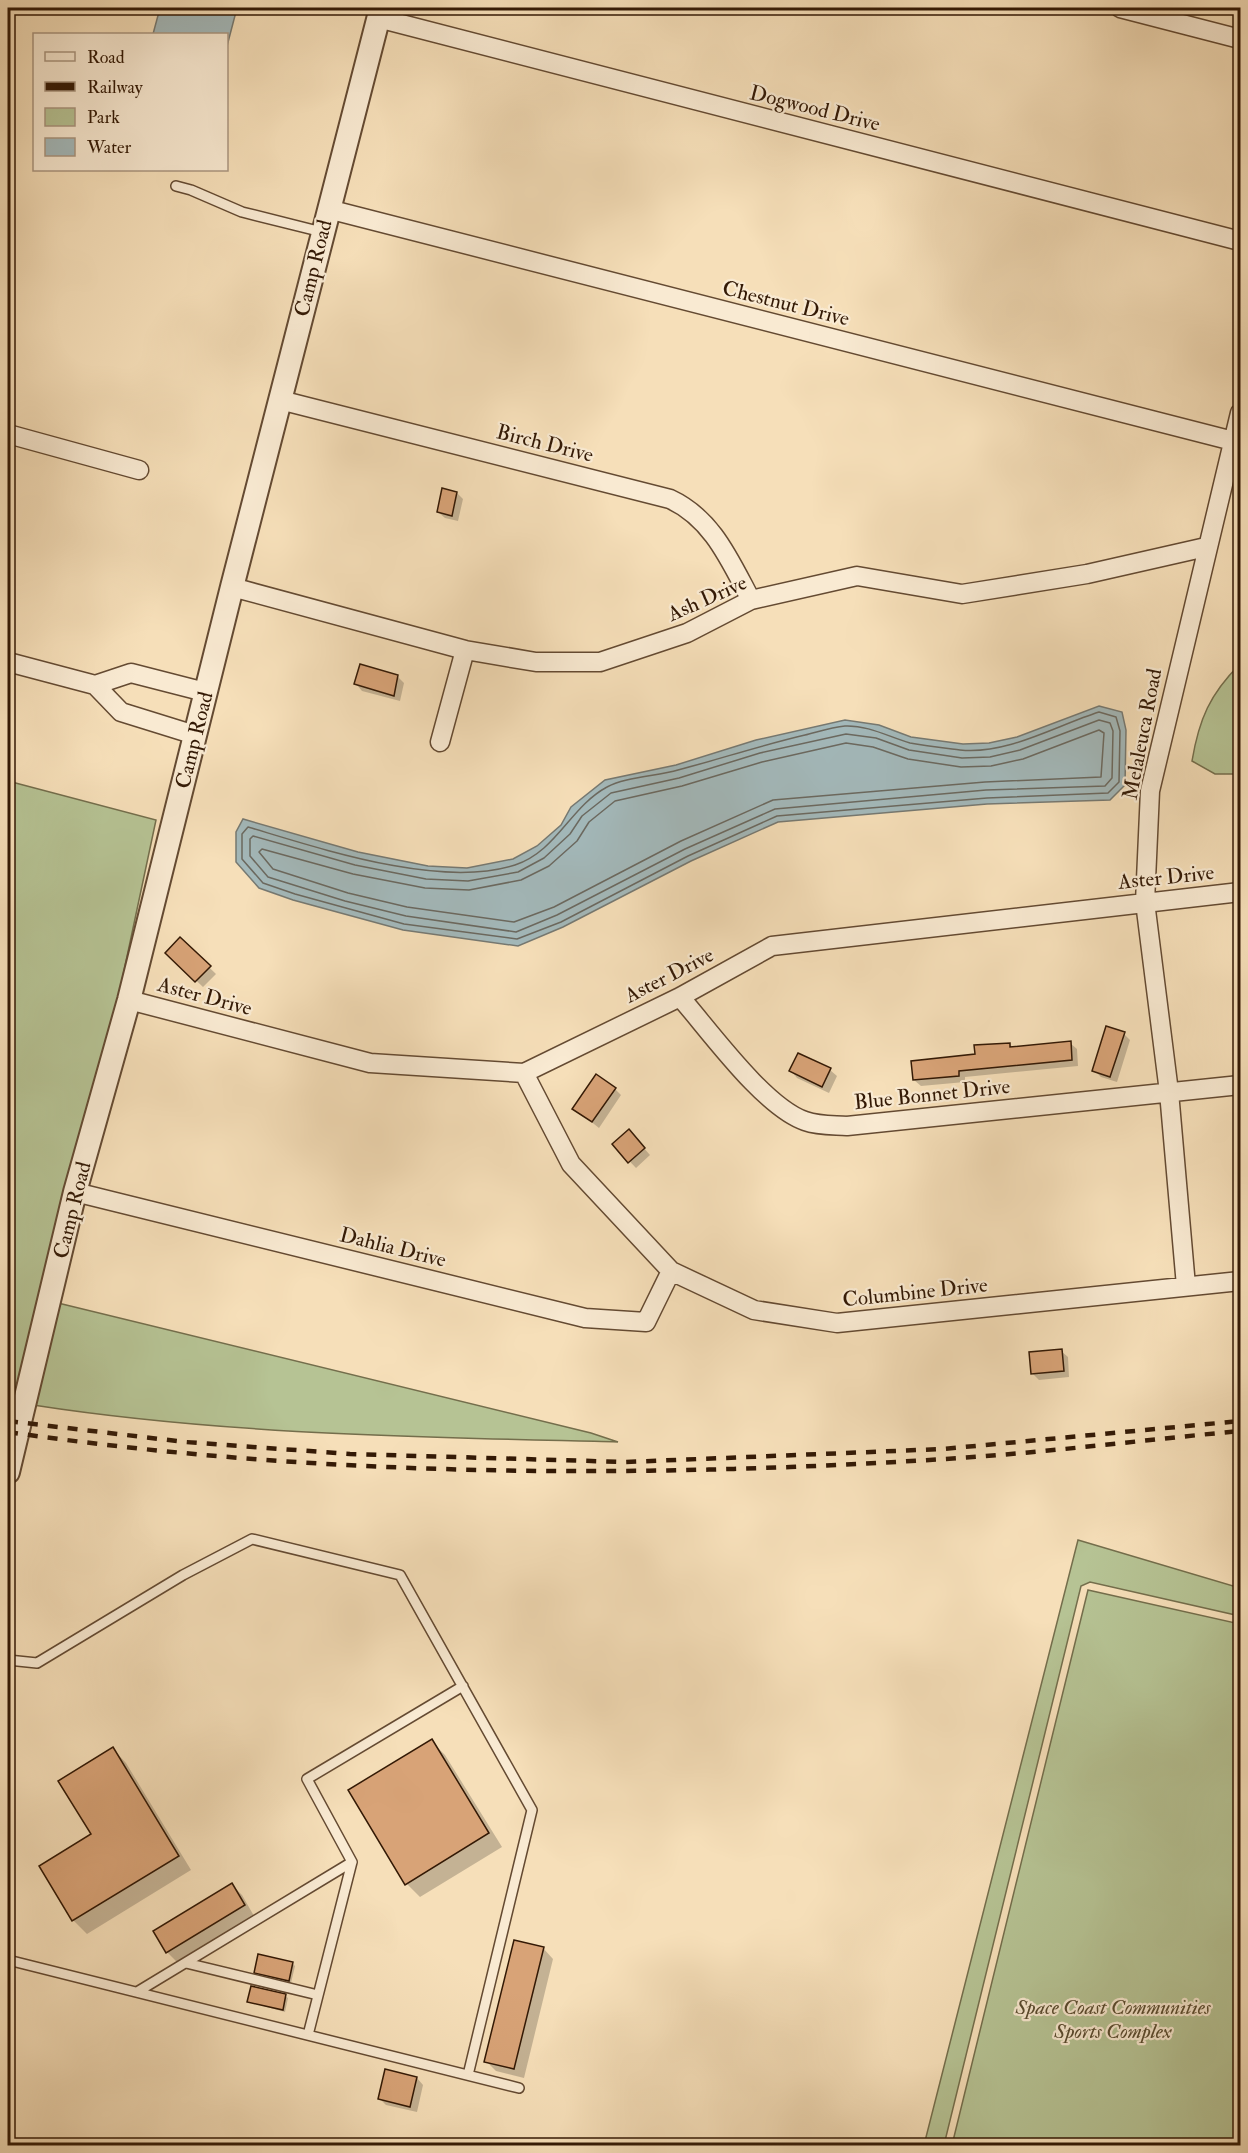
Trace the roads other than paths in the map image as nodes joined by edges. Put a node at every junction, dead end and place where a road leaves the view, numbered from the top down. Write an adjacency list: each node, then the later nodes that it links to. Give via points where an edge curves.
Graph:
1 (1120, 8): 3 (street)
2 (379, 13): 5 (street, Camp Road); 7 (street, Dogwood Drive)
3 (1240, 39)
4 (177, 186): 6 (lane, via 242,212)
5 (328, 209): 6 (street, Camp Road); 11 (street, Chestnut Drive)
6 (322, 232): 8 (street, Camp Road)
7 (1240, 241)
8 (280, 400): 14 (street, Camp Road); 15 (street, Birch Drive, via 670,499 696,513 707,525)
9 (1240, 412): 11 (street, Melaleuca Road)
10 (8, 434): 12 (street)
11 (1233, 441): 13 (street, Melaleuca Road)
12 (139, 470)
13 (1206, 547): 15 (street, Ash Drive, via 1087,574 962,594 857,576); 23 (street, Melaleuca Road, via 1150,791)
14 (231, 587): 16 (street, Ash Drive); 19 (street, Camp Road)
15 (751, 600): 16 (street, Ash Drive, via 687,633 600,662 536,662)
16 (465, 650): 21 (street)
17 (8, 662): 18 (street)
18 (95, 685): 19 (street, via 131,673); 20 (street, via 122,712)
19 (205, 692): 20 (street, Camp Road)
20 (195, 735): 25 (street, Camp Road)
21 (440, 742)
22 (1240, 892): 23 (street, Aster Drive)
23 (1145, 902): 24 (street, Aster Drive, via 772,946); 28 (street, Melaleuca Road)
24 (680, 997): 26 (street, Aster Drive); 28 (street, Blue Bonnet Drive, via 766,1094 803,1120 822,1125 847,1126)
25 (129, 1000): 26 (street, Aster Drive, via 370,1063); 29 (street, Camp Road)
26 (524, 1073): 30 (street, Columbine Drive, via 571,1164)
27 (1240, 1085): 28 (street, Blue Bonnet Drive)
28 (1168, 1092): 32 (street, Melaleuca Road)
29 (75, 1192): 30 (street, Dahlia Drive, via 585,1318 646,1322); 33 (street, Camp Road)
30 (671, 1271): 32 (street, Columbine Drive, via 754,1310 837,1323)
31 (1240, 1281): 32 (street, Columbine Drive)
32 (1186, 1286)
33 (8, 1472)
34 (8, 1660): 35 (lane, via 37,1663 183,1575 252,1539 400,1575)
35 (464, 1686): 36 (lane, via 307,1779); 42 (lane, via 532,1810)
36 (352, 1862): 38 (lane); 40 (lane)
37 (8, 1960): 39 (lane)
38 (186, 1963): 39 (lane); 40 (lane)
39 (137, 1992): 41 (lane)
40 (318, 1995): 41 (lane)
41 (308, 2035): 42 (lane)
42 (468, 2075): 43 (lane)
43 (519, 2088)

